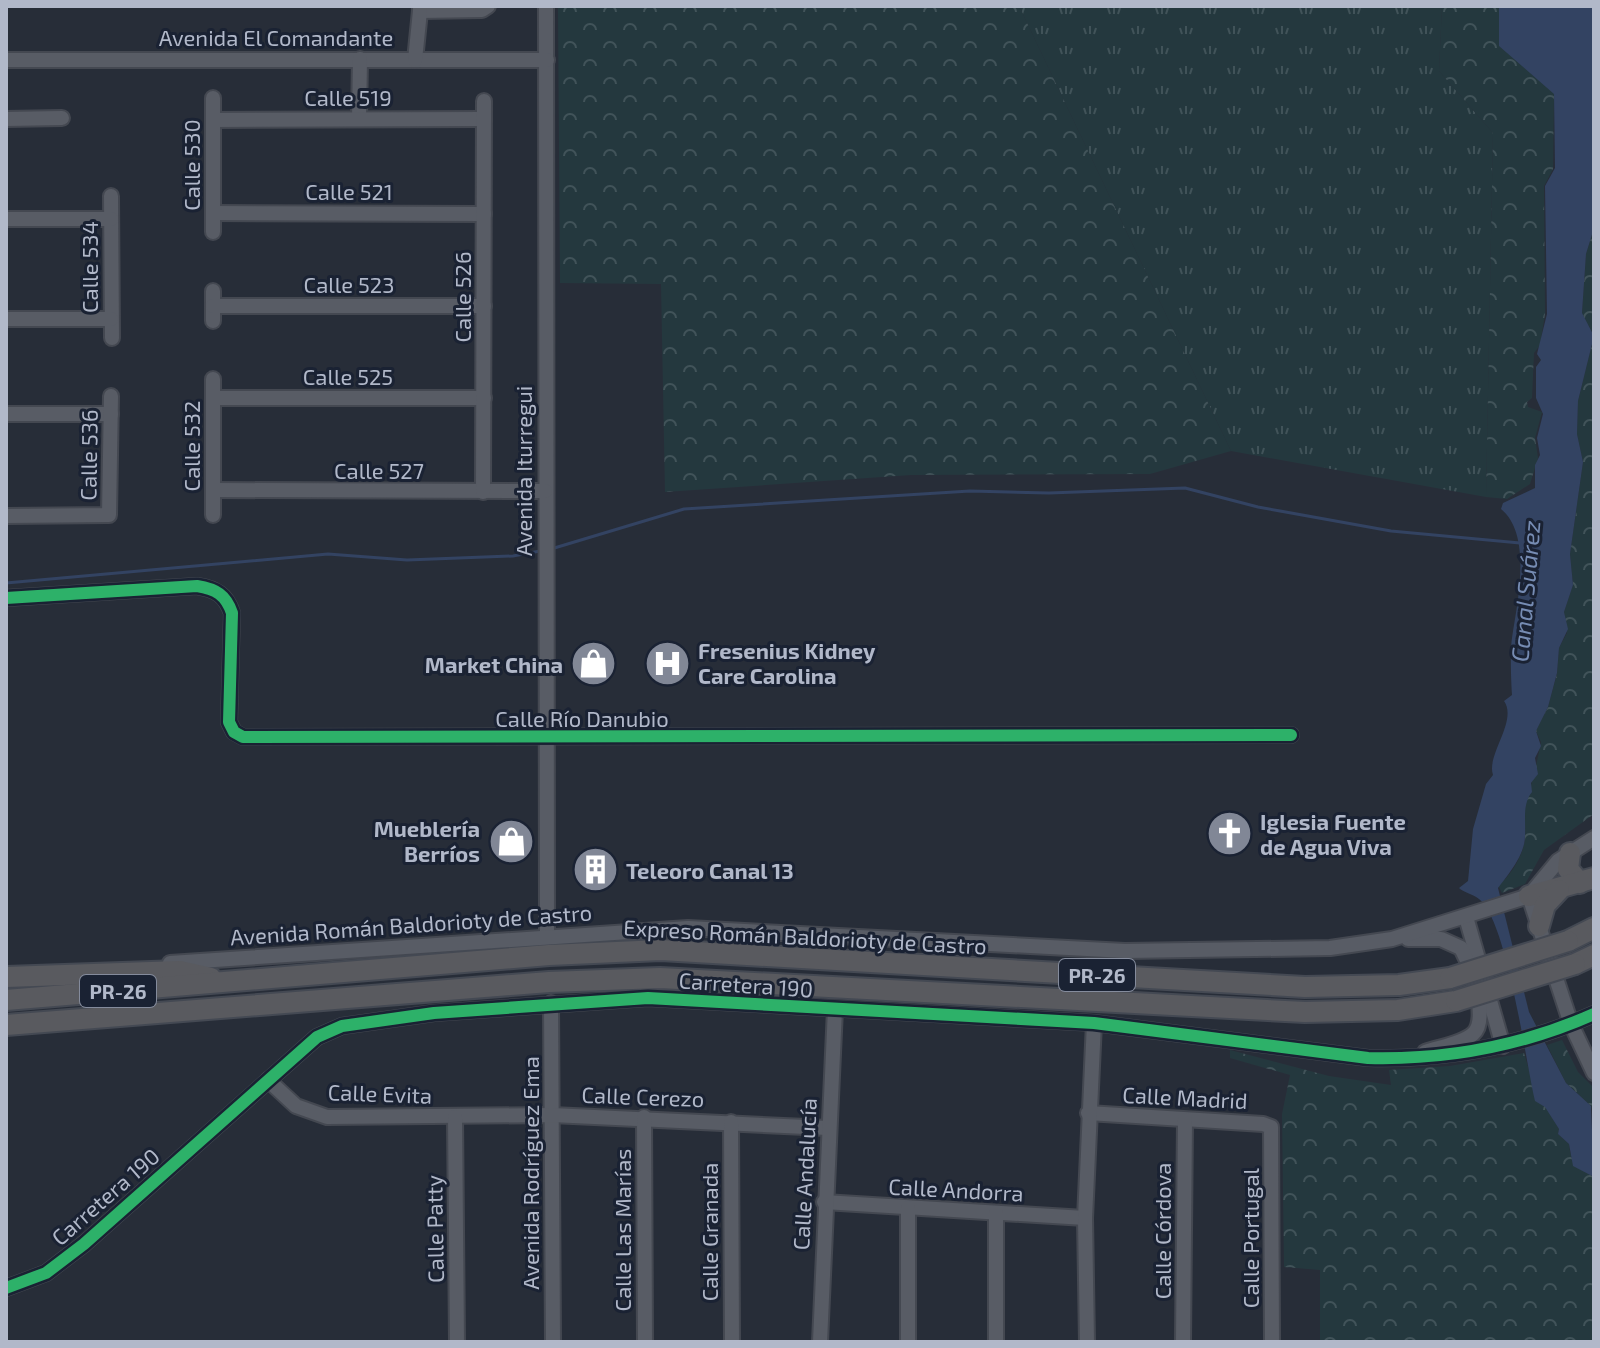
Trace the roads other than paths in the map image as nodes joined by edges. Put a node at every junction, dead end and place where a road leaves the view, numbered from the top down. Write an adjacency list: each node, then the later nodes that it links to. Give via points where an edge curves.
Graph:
1 (488, 6): 3 (street)
2 (546, 6): 7 (street, Avenida Iturregui)
3 (420, 8): 6 (street)
4 (360, 59): 5 (street, Avenida El Comandante); 6 (street, Avenida El Comandante); 12 (street)
5 (6, 60)
6 (415, 60): 7 (street, Avenida El Comandante)
7 (547, 60): 33 (street, Avenida Iturregui)
8 (213, 98): 14 (street, Calle 530)
9 (484, 101): 13 (street, Calle 526)
10 (62, 118): 11 (street)
11 (6, 119)
12 (359, 119): 13 (street, Calle 519); 14 (street, Calle 519)
13 (484, 119): 17 (street, Calle 526)
14 (213, 120): 16 (street, Calle 530)
15 (111, 196): 19 (street, Calle 534)
16 (213, 213): 17 (street, Calle 521); 20 (street, Calle 530)
17 (484, 214): 22 (street, Calle 526)
18 (6, 219): 19 (street)
19 (111, 219): 24 (street, Calle 534)
20 (213, 232)
21 (213, 306): 22 (street, Calle 523)
22 (484, 306): 29 (street, Calle 526)
23 (6, 319): 24 (street)
24 (111, 319): 25 (street, Calle 534)
25 (112, 338)
26 (213, 379): 28 (street, Calle 532)
27 (111, 396): 31 (street, Calle 536)
28 (213, 398): 29 (street, Calle 525); 32 (street, Calle 532)
29 (484, 398): 34 (street, Calle 526)
30 (6, 414): 31 (street)
31 (111, 414): 36 (street, Calle 536, via 109,515)
32 (213, 490): 34 (street, Calle 527); 35 (street, Calle 532)
33 (545, 491): 34 (street, Calle 527); 39 (street, Avenida Iturregui)
34 (483, 492)
35 (213, 515)
36 (6, 516)
37 (6, 598): 39 (street, Calle Río Danubio, via 197,586 218,592 232,613 229,722 243,737)
38 (1291, 735): 39 (street, Calle Río Danubio)
39 (546, 738): 48 (street, Avenida Iturregui)
40 (1594, 838): 41 (street)
41 (1570, 853): 42 (highway, via 1568,869); 44 (street)
42 (1587, 880): 43 (highway)
43 (1559, 890): 44 (highway); 46 (highway, via 1545,905)
44 (1521, 899): 45 (street, Avenida Román Baldorioty de Castro); 46 (street)
45 (1462, 918): 49 (street, Avenida Román Baldorioty de Castro); 61 (street)
46 (1539, 926): 59 (street)
47 (1594, 928): 53 (highway, Expreso Román Baldorioty de Castro / PR-26, bridge, via 1450,978 1387,986 1305,987 661,950)
48 (547, 936): 49 (street, Avenida Román Baldorioty de Castro, via 743,929 1125,951 1330,948); 51 (street, Avenida Román Baldorioty de Castro, via 79,966)
49 (1392, 939): 62 (street, via 1441,939 1461,948 1482,1011 1473,1035)
50 (1594, 955): 60 (highway, PR-26, bridge, via 1456,1001 1398,1010 1305,1012 729,979 609,979)
51 (57, 973): 52 (highway); 53 (highway, via 180,971)
52 (6, 977)
53 (231, 983): 54 (highway, Expreso Román Baldorioty de Castro / PR-26)
54 (6, 1000)
55 (551, 1003): 56 (street, Carretera 190, via 648,998); 64 (street, Carretera 190, via 342,1026 317,1037); 66 (street, Avenida Rodríguez Ema)
56 (835, 1009): 58 (street, Carretera 190); 71 (street, Calle Andalucía)
57 (1594, 1014): 59 (street, Carretera 190)
58 (1094, 1023): 62 (street, Carretera 190); 65 (street)
59 (1571, 1024): 61 (street, Carretera 190); 63 (street)
60 (6, 1025)
61 (1507, 1045): 62 (street, Carretera 190)
62 (1406, 1059)
63 (1594, 1073)
64 (268, 1080): 67 (street, Calle Evita, via 296,1106 327,1117); 77 (street, Carretera 190, via 84,1244 46,1273)
65 (1088, 1113): 69 (street, Calle Madrid); 76 (street)
66 (552, 1115): 67 (street, Calle Cerezo); 68 (street, Calle Cerezo); 79 (street, Avenida Rodríguez Ema)
67 (455, 1117): 78 (street, Calle Patty)
68 (644, 1117): 70 (street, Calle Cerezo); 80 (street, Calle Las Marías)
69 (1185, 1120): 72 (street, Calle Madrid, via 1263,1124 1271,1127); 86 (street, Calle Córdova)
70 (731, 1122): 71 (street, Calle Cerezo); 81 (street, Calle Granada)
71 (828, 1128): 73 (street, Calle Andalucía)
72 (1272, 1135): 87 (street, Calle Portugal)
73 (824, 1202): 74 (street, Calle Andorra); 82 (street, Calle Andalucía)
74 (908, 1208): 75 (street, Calle Andorra); 83 (street)
75 (996, 1213): 76 (street, Calle Andorra); 84 (street)
76 (1085, 1218): 85 (street)
77 (6, 1288)
78 (457, 1342)
79 (553, 1342)
80 (645, 1342)
81 (732, 1342)
82 (820, 1342)
83 (908, 1342)
84 (996, 1342)
85 (1087, 1342)
86 (1183, 1342)
87 (1272, 1342)

